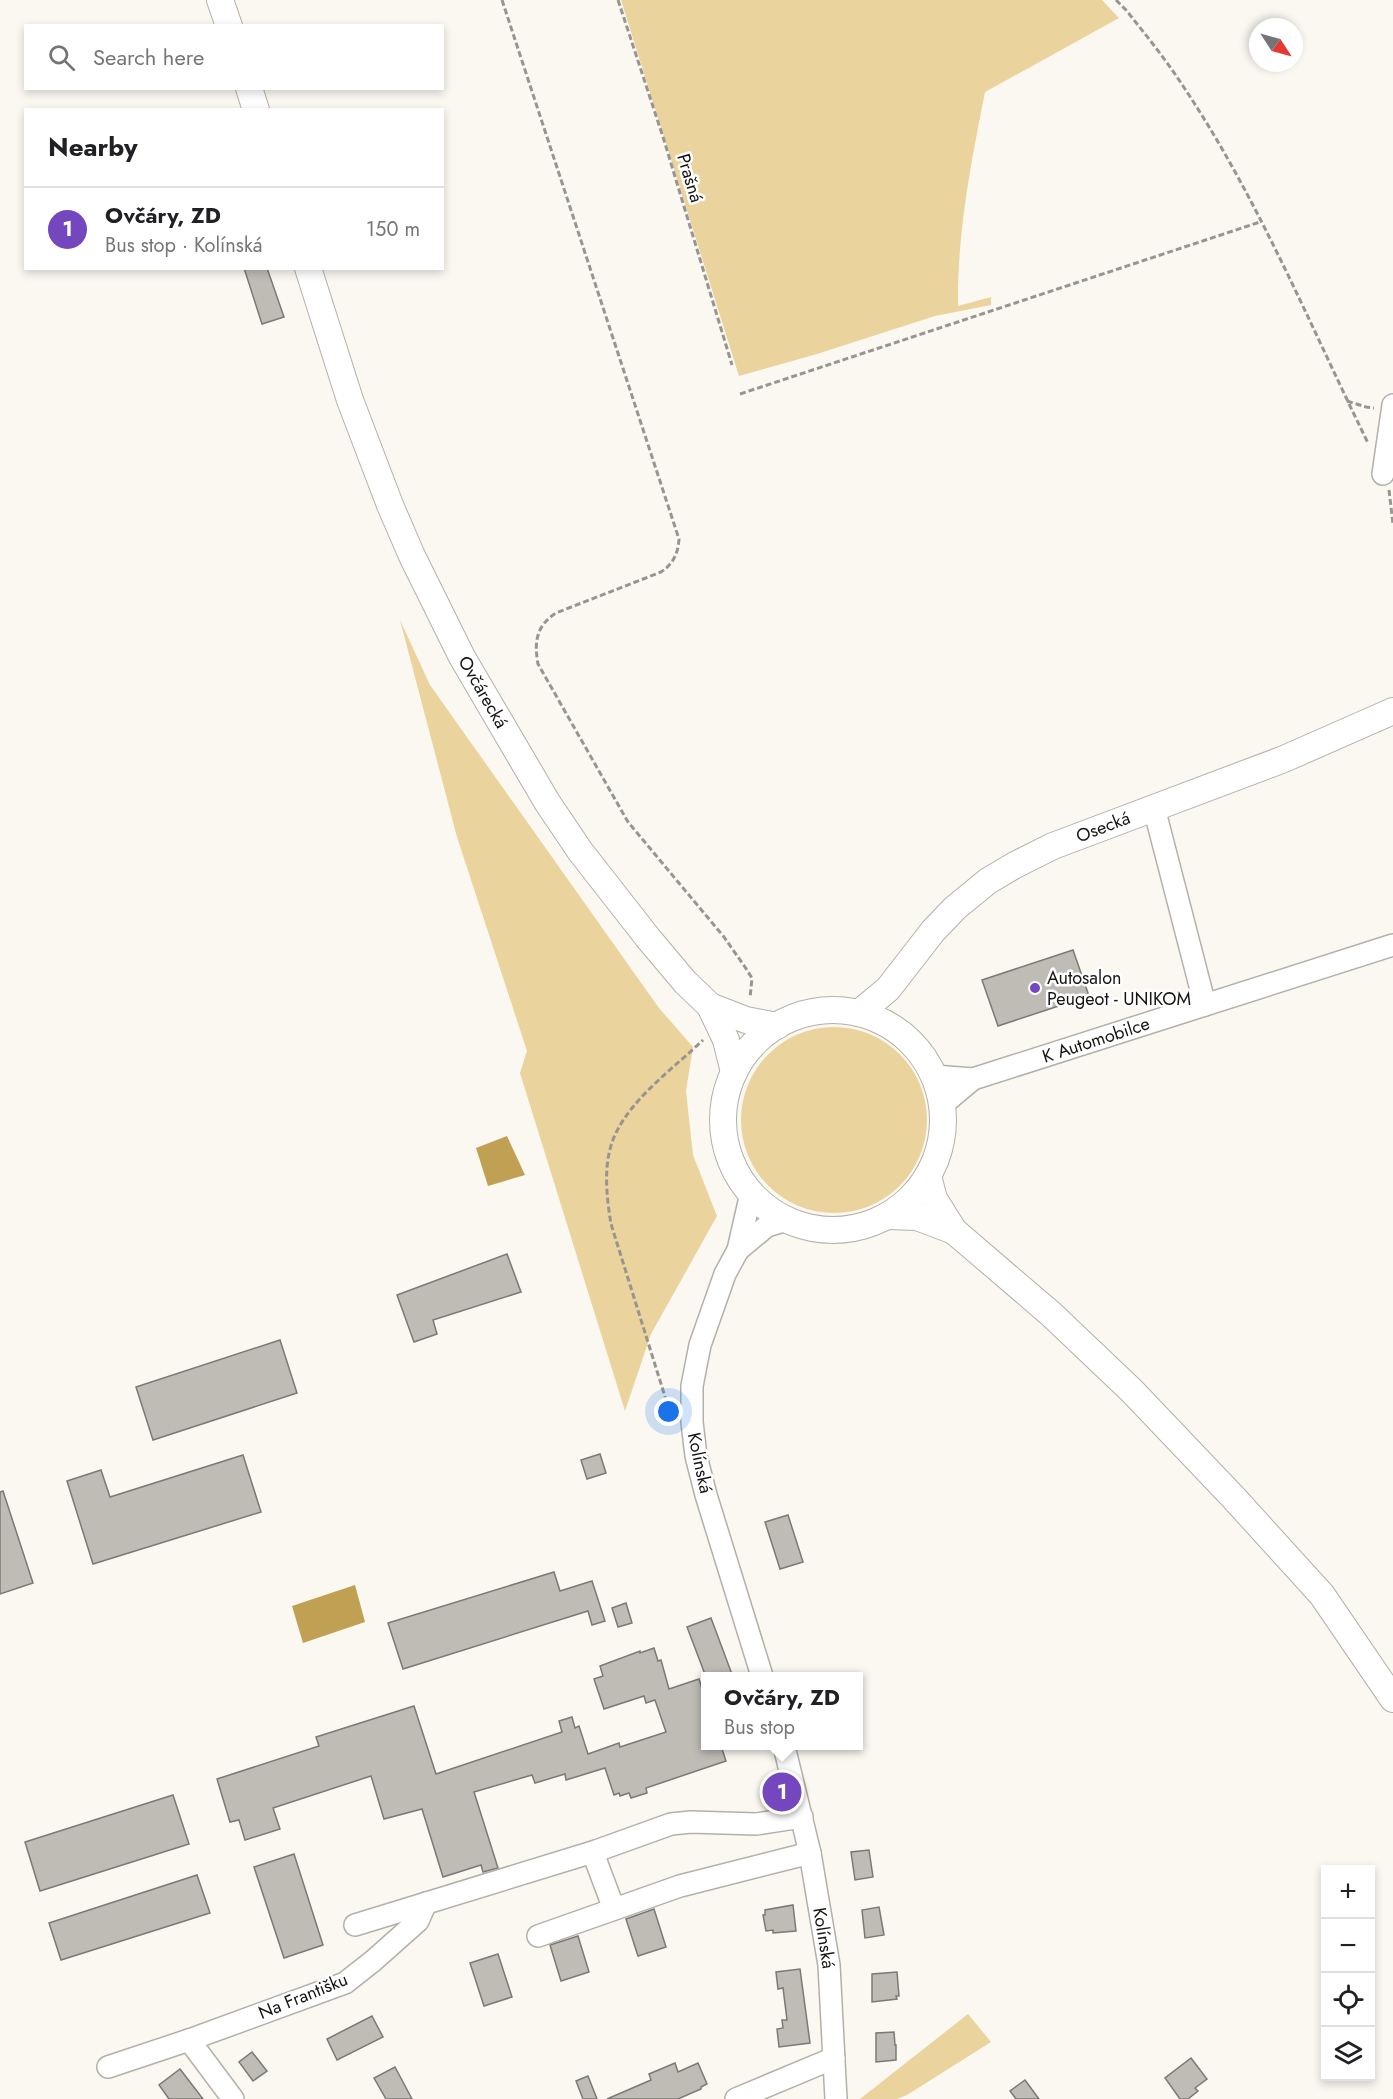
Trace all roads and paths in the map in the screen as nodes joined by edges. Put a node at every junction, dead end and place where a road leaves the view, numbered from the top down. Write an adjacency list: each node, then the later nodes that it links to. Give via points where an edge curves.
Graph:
1 (220, 0): 5 (main road)
2 (502, 0): 23 (path, via 679,539 670,566 661,572 548,618 537,636 538,664 628,822 752,978)
3 (618, 0): 10 (path, Prašná)
4 (1116, 0): 8 (path, via 1181,83)
5 (228, 24)
6 (250, 90): 7 (main road)
7 (255, 108)
8 (1261, 222): 11 (path); 12 (path)
9 (309, 270): 21 (main road, Ovčárecká, via 350,400 386,495 462,657 580,851 648,938)
10 (732, 365)
11 (740, 394)
12 (1347, 401): 13 (path, via 1366,407); 14 (path)
13 (1386, 406): 14 (street)
14 (1383, 474): 15 (path)
15 (1393, 524)
16 (1393, 711): 17 (main road, Osecká, via 1284,759)
17 (1154, 808): 19 (main road, Osecká, via 1043,850 997,875 948,916); 20 (street)
18 (1393, 945): 20 (street, K Automobilce)
19 (901, 973): 22 (main road, Osecká); 25 (main road)
20 (1205, 1005): 29 (street, K Automobilce)
21 (710, 1006): 23 (main road); 26 (main road, Ovčárecká)
22 (859, 1013): 24 (main road, via 817,1011); 25 (main road)
23 (746, 1020): 24 (main road)
24 (777, 1026): 27 (main road, via 752,1046)
25 (899, 1031): 28 (main road, via 920,1052)
26 (726, 1040): 27 (main road, Ovčárecká); 37 (path, via 704,1038 656,1083 617,1130 607,1170 610,1224 678,1437)
27 (734, 1072): 32 (main road, via 723,1122 736,1172)
28 (934, 1076): 29 (street, K Automobilce); 30 (main road)
29 (974, 1079): 30 (street)
30 (942, 1105): 31 (main road, via 943,1130)
31 (928, 1176): 33 (main road, via 910,1198); 35 (main road, via 934,1199)
32 (751, 1193): 34 (main road); 36 (street, Kolínská)
33 (887, 1216): 34 (main road, via 863,1226 837,1230); 35 (main road, via 917,1217)
34 (787, 1220): 36 (street, Kolínská, via 767,1226)
35 (954, 1231): 39 (main road, via 1051,1314 1132,1391 1233,1497 1322,1595)
36 (738, 1250): 37 (street, Kolínská, via 725,1274 700,1345 692,1386)
37 (694, 1444): 38 (street, Kolínská)
38 (760, 1672)
39 (1393, 1699)
40 (785, 1750): 41 (street, Kolínská)
41 (802, 1817): 42 (street, via 756,1824 671,1824); 43 (street, Kolínská)
42 (596, 1851): 44 (street); 45 (street)
43 (810, 1852): 45 (street, via 680,1886); 49 (street, Kolínská, via 829,1965)
44 (426, 1903): 46 (street); 48 (street, Na Františku, via 417,1921 345,1983)
45 (614, 1909): 47 (street)
46 (355, 1925)
47 (538, 1936)
48 (189, 2040): 50 (street, Na Františku); 51 (street)
49 (834, 2058): 52 (street); 53 (street, Kolínská)
50 (108, 2067)
51 (233, 2099)
52 (736, 2099)
53 (836, 2099)

